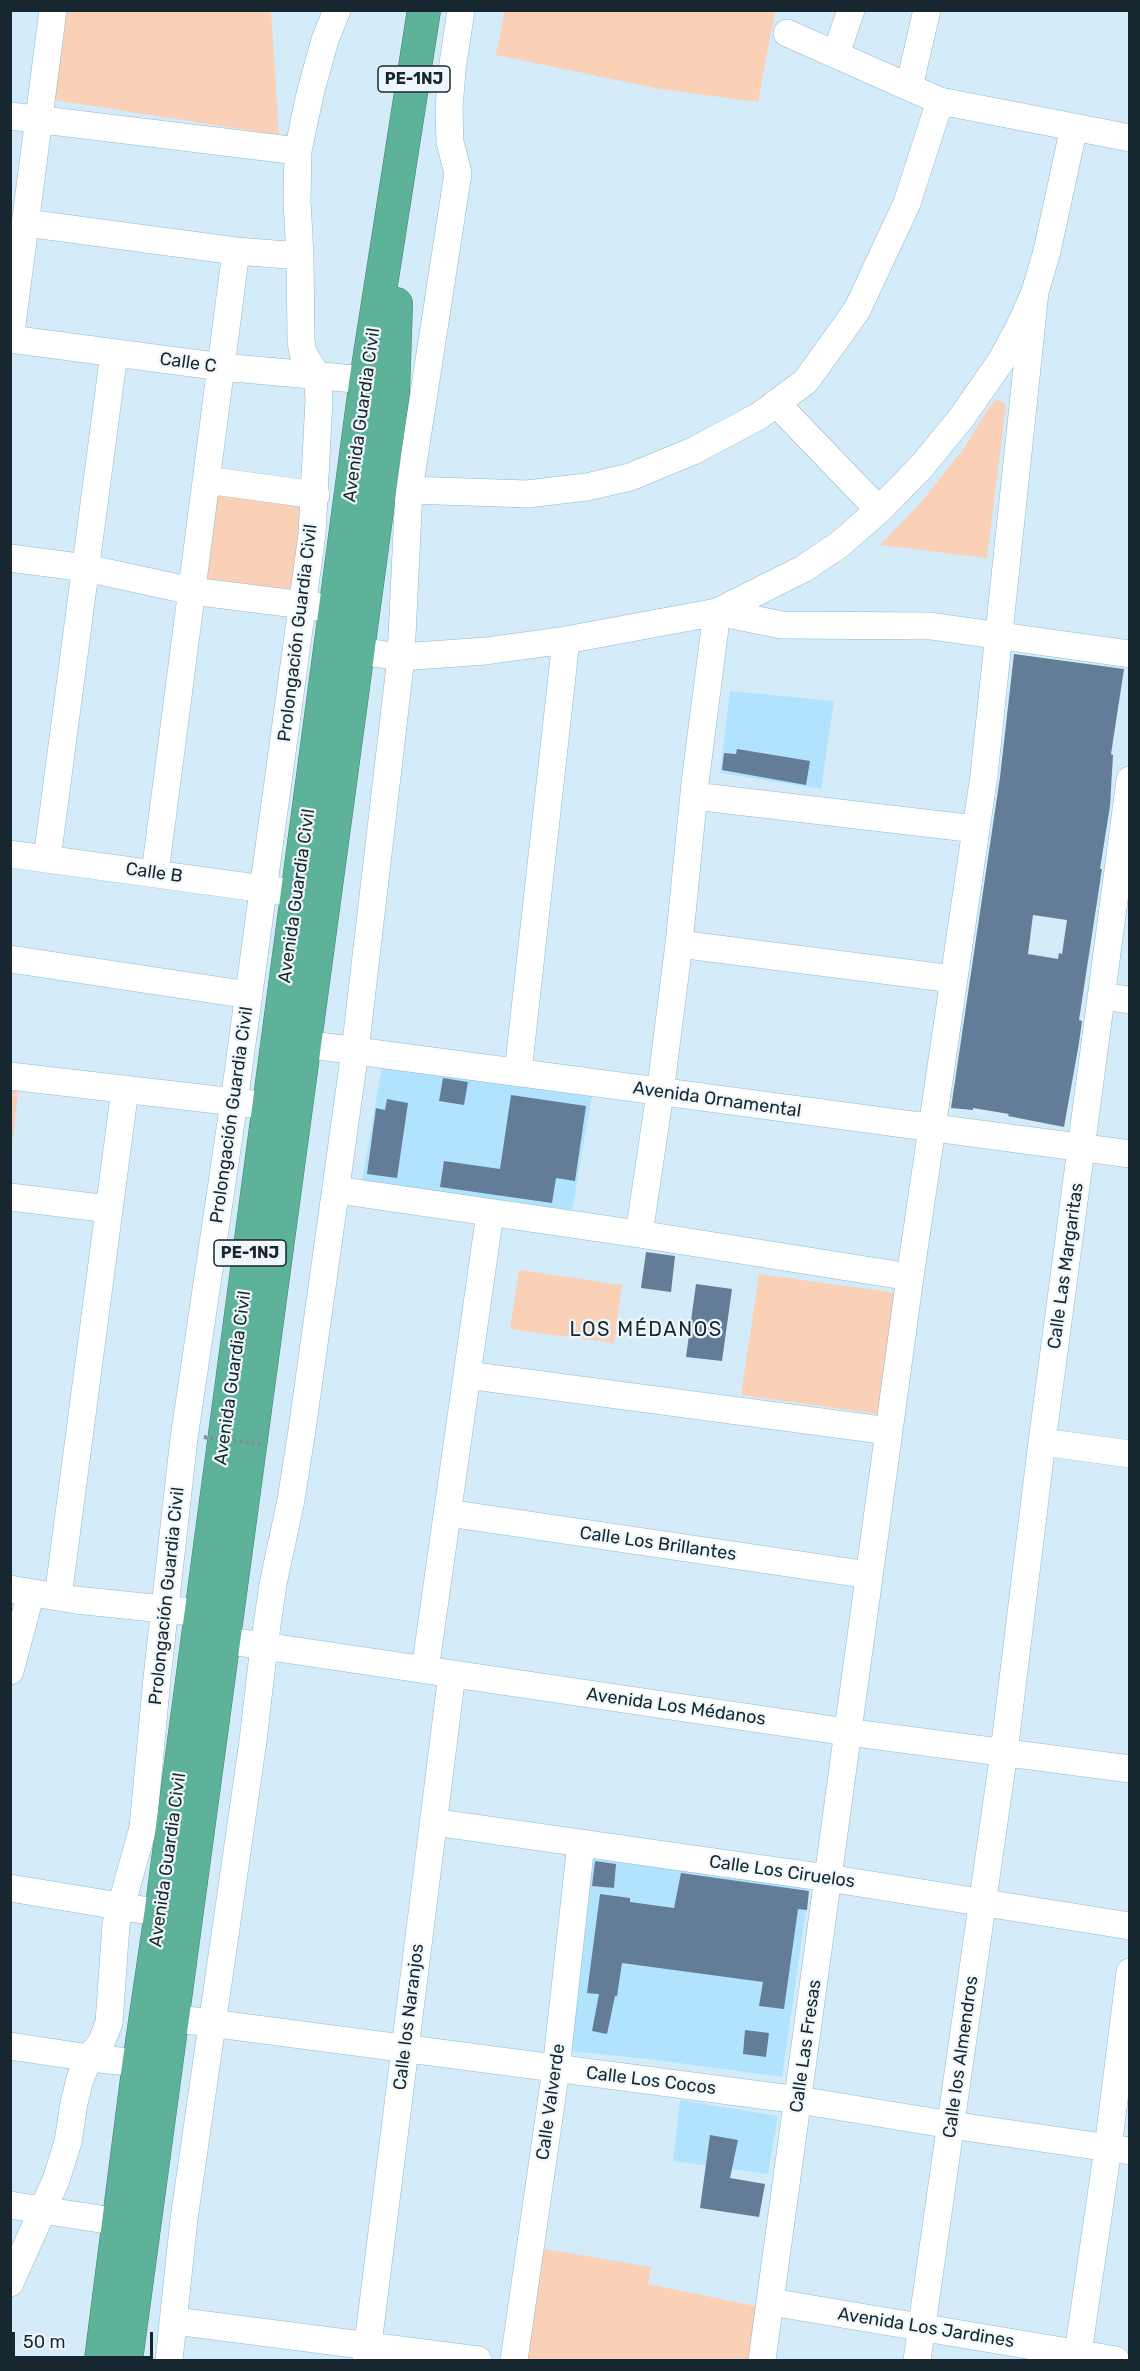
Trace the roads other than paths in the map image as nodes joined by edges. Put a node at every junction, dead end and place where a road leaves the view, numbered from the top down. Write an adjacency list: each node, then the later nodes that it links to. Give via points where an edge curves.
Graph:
1 (53, 10): 14 (street)
2 (337, 10): 18 (street, Prolongación Guardia Civil, via 310,94)
3 (424, 10): 10 (highway, Avenida Guardia Civil / PE-1NJ)
4 (461, 10): 12 (street)
5 (851, 10): 8 (street)
6 (927, 10): 9 (street)
7 (787, 33): 8 (street)
8 (836, 54): 9 (street)
9 (909, 87): 11 (street)
10 (410, 101): 12 (street); 17 (highway, Avenida Guardia Civil / PE-1NJ)
11 (940, 101): 15 (street); 28 (street, via 907,202 857,310 806,381)
12 (449, 108): 30 (street, via 450,142 458,173)
13 (10, 116): 14 (street)
14 (40, 119): 18 (street); 19 (street)
15 (1074, 127): 16 (street); 22 (street)
16 (1130, 138)
17 (403, 147): 27 (highway, Avenida Guardia Civil / PE-1NJ); 41 (highway, Avenida Guardia Civil / PE-1NJ, via 393,392)
18 (298, 151): 21 (street, Prolongación Guardia Civil)
19 (26, 223): 20 (street); 23 (street)
20 (236, 251): 21 (street); 25 (street)
21 (300, 256): 26 (street, Prolongación Guardia Civil, via 301,340 303,353)
22 (1035, 292): 32 (street, via 1001,361 962,417); 39 (street, Calle Las Fresas)
23 (11, 340): 24 (street, Calle C)
24 (114, 353): 25 (street, Calle C); 34 (street)
25 (222, 367): 26 (street, Calle C); 29 (street)
26 (317, 376): 27 (street, Calle C); 31 (street, Prolongación Guardia Civil)
27 (366, 380): 37 (highway, Avenida Guardia Civil / PE-1NJ)
28 (776, 403): 30 (street, via 759,417 693,451 630,477 598,485 527,494); 32 (street)
29 (206, 480): 31 (street); 35 (street)
30 (409, 490): 43 (street)
31 (316, 495): 36 (street, Prolongación Guardia Civil)
32 (879, 510): 38 (street, via 803,570)
33 (10, 558): 34 (street)
34 (86, 568): 35 (street); 49 (street)
35 (192, 591): 36 (street); 50 (street)
36 (303, 604): 37 (street); 51 (street, Prolongación Guardia Civil)
37 (336, 609): 52 (highway, Avenida Guardia Civil / PE-1NJ)
38 (717, 612): 39 (street, via 782,625 930,626); 40 (street); 45 (street)
39 (999, 634): 42 (street); 46 (street, Calle Las Fresas)
40 (566, 640): 43 (street); 61 (street)
41 (357, 651): 43 (street); 59 (highway, Avenida Guardia Civil / PE-1NJ)
42 (1130, 654)
43 (401, 657): 60 (street)
44 (1130, 780): 48 (street, Calle Las Margaritas)
45 (694, 796): 46 (street); 53 (street)
46 (976, 829): 55 (street, Calle Las Fresas)
47 (10, 854): 49 (street, Calle B)
48 (1125, 855): 57 (street, Calle Las Margaritas)
49 (47, 859): 50 (street, Calle B)
50 (155, 873): 51 (street, Calle B)
51 (264, 889): 52 (street, Calle B); 56 (street, Prolongación Guardia Civil)
52 (298, 893): 66 (highway, Avenida Guardia Civil / PE-1NJ)
53 (679, 944): 55 (street); 64 (street)
54 (10, 959): 56 (street)
55 (953, 979): 67 (street, Calle Las Fresas)
56 (249, 995): 65 (street, Prolongación Guardia Civil)
57 (1101, 996): 58 (street); 68 (street, Calle Las Margaritas)
58 (1130, 1000)
59 (304, 1044): 60 (street, Avenida Ornamental); 66 (highway, Avenida Guardia Civil / PE-1NJ)
60 (355, 1051): 61 (street, Avenida Ornamental); 70 (street)
61 (518, 1072): 64 (street, Avenida Ornamental)
62 (10, 1076): 63 (street)
63 (125, 1089): 65 (street); 72 (street)
64 (660, 1093): 67 (street, Avenida Ornamental); 74 (street)
65 (234, 1102): 66 (street); 84 (street, Prolongación Guardia Civil, via 184,1438)
66 (282, 1108): 85 (highway, Avenida Guardia Civil / PE-1NJ); 86 (highway, Avenida Guardia Civil / PE-1NJ)
67 (931, 1128): 68 (street, Avenida Ornamental); 75 (street, Calle Las Fresas)
68 (1082, 1148): 69 (street, Avenida Ornamental); 78 (street, Calle Las Margaritas)
69 (1130, 1154)
70 (337, 1190): 73 (street); 87 (street, via 291,1500)
71 (10, 1197): 72 (street)
72 (109, 1209): 83 (street)
73 (490, 1213): 74 (street); 76 (street)
74 (639, 1233): 75 (street)
75 (910, 1277): 77 (street, Calle Las Fresas)
76 (467, 1376): 77 (street); 80 (street)
77 (889, 1431): 81 (street, Calle Las Fresas)
78 (1042, 1443): 79 (street); 92 (street, Calle Las Margaritas)
79 (1130, 1454)
80 (448, 1513): 81 (street, Calle Los Brillantes); 88 (street)
81 (869, 1575): 91 (street, Calle Las Fresas)
82 (21, 1591): 83 (street); 89 (street)
83 (58, 1597): 84 (street)
84 (166, 1609): 85 (street); 99 (street, Prolongación Guardia Civil, via 143,1828)
85 (201, 1615): 100 (highway, Avenida Guardia Civil / PE-1NJ)
86 (223, 1640): 87 (street, Avenida Los Médanos); 103 (highway, Avenida Guardia Civil / PE-1NJ)
87 (264, 1646): 88 (street, Avenida Los Médanos); 104 (street)
88 (425, 1670): 90 (street, Avenida Los Médanos)
89 (10, 1671)
90 (452, 1674): 91 (street, Avenida Los Médanos); 94 (street, Calle los Naranjos)
91 (847, 1732): 92 (street, Avenida Los Médanos); 96 (street, Calle Las Fresas)
92 (1004, 1752): 93 (street, Avenida Los Médanos); 98 (street, Calle los Almendros)
93 (1130, 1769)
94 (433, 1822): 95 (street, Calle Los Ciruelos); 106 (street, Calle los Naranjos)
95 (581, 1843): 96 (street, Calle Los Ciruelos); 109 (street, Calle Valverde)
96 (828, 1878): 98 (street, Calle Los Ciruelos); 110 (street, Calle Las Fresas)
97 (10, 1888): 99 (street)
98 (983, 1904): 101 (street, Calle Los Ciruelos); 111 (street, Calle los Almendros)
99 (120, 1905): 100 (street); 107 (street, Prolongación Guardia Civil, via 109,2023)
100 (161, 1914): 108 (highway, Avenida Guardia Civil / PE-1NJ)
101 (1130, 1926)
102 (1130, 1972): 112 (street)
103 (172, 2018): 104 (street, Calle Los Cocos); 123 (highway, Avenida Guardia Civil / PE-1NJ)
104 (212, 2024): 106 (street, Calle Los Cocos); 118 (street, via 184,2219)
105 (10, 2046): 107 (street)
106 (404, 2049): 109 (street, Calle Los Cocos); 120 (street, Calle los Naranjos)
107 (89, 2058): 108 (street); 114 (street, Prolongación Guardia Civil, via 74,2103 68,2142)
108 (139, 2063): 115 (highway, Avenida Guardia Civil / PE-1NJ)
109 (556, 2069): 110 (street, Calle Los Cocos); 126 (street, Calle Valverde)
110 (799, 2100): 111 (street, Calle Los Cocos); 117 (street, Calle Las Fresas)
111 (951, 2125): 112 (street, Calle Los Cocos); 119 (street, Calle los Almendros)
112 (1119, 2149): 121 (street)
113 (10, 2205): 114 (street)
114 (42, 2211): 115 (street); 116 (street, Prolongación Guardia Civil)
115 (119, 2222): 122 (highway, Avenida Guardia Civil / PE-1NJ)
116 (10, 2283)
117 (771, 2302): 119 (street, Avenida Los Jardines); 127 (street, Calle Las Fresas)
118 (175, 2321): 120 (street); 124 (street)
119 (921, 2327): 121 (street, Avenida Los Jardines); 128 (street, Calle los Almendros)
120 (368, 2353): 125 (street)
121 (1077, 2356): 129 (street, Avenida Los Jardines)
122 (101, 2361)
123 (126, 2361)
124 (169, 2361)
125 (478, 2361)
126 (514, 2361)
127 (762, 2361)
128 (917, 2361)
129 (1116, 2361)

